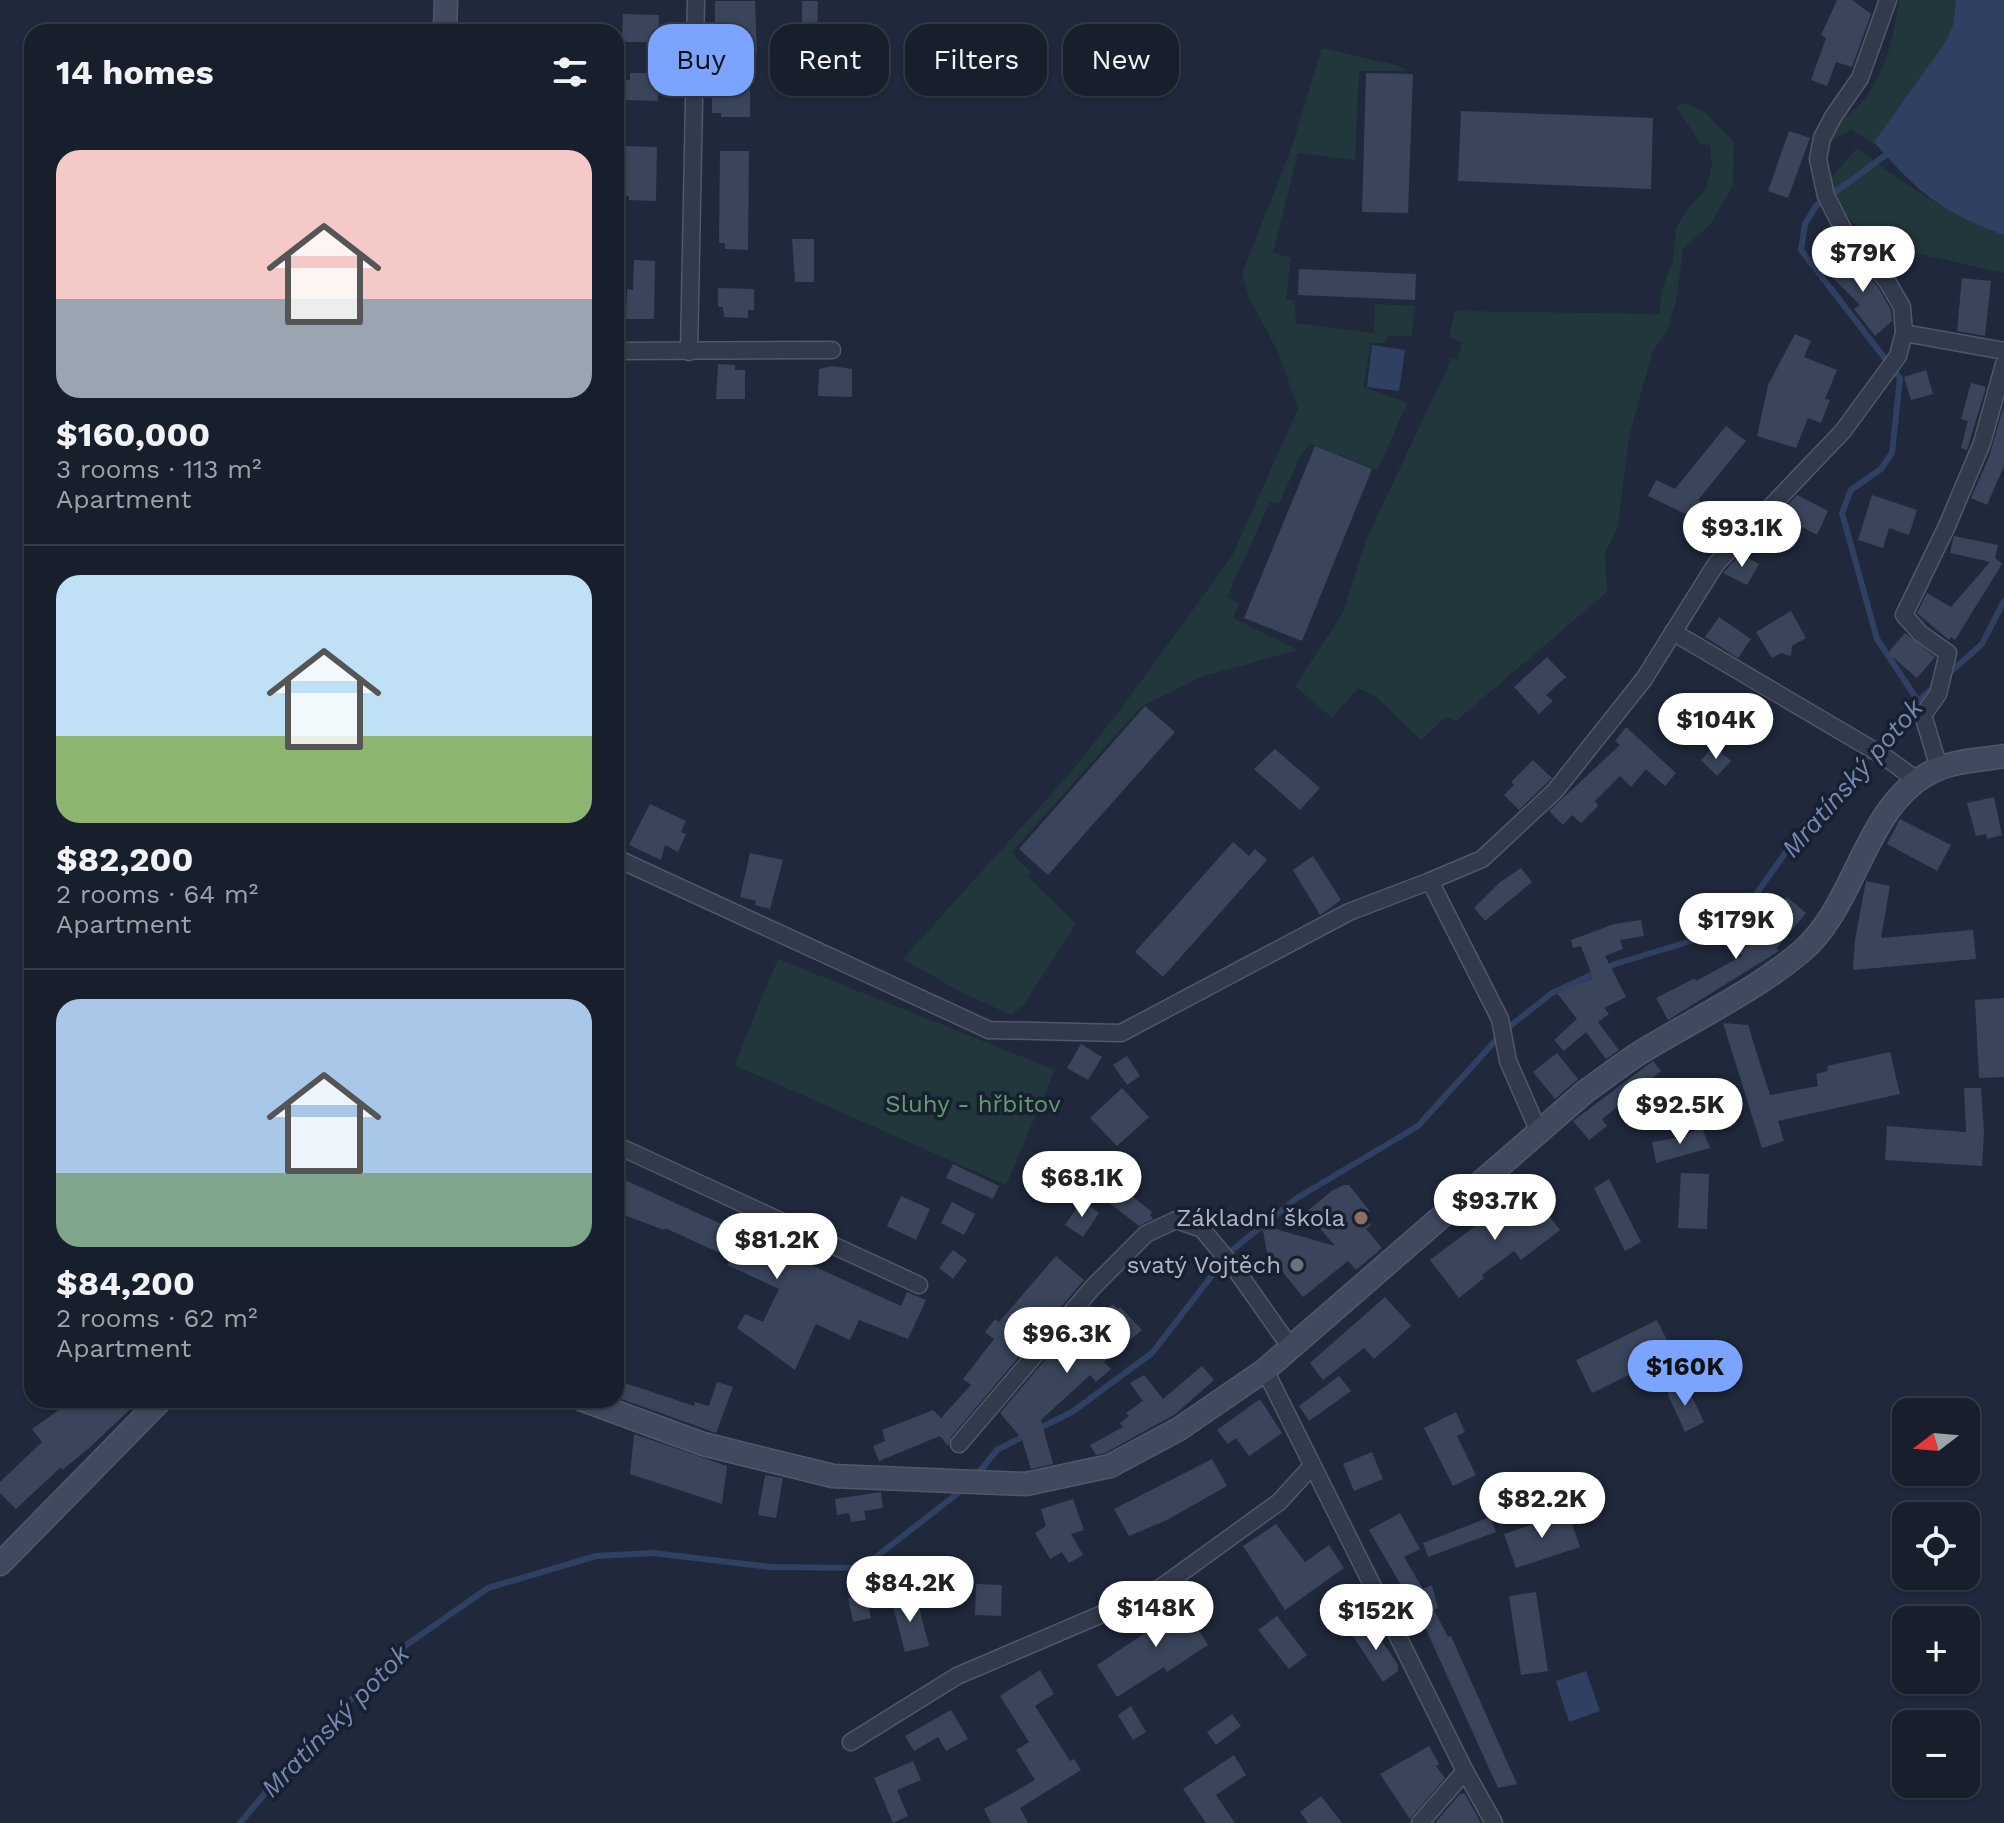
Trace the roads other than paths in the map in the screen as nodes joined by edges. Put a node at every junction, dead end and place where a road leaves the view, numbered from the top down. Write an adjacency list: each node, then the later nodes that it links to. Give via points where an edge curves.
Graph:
1 (446, 0): 5 (street)
2 (696, 0): 10 (street)
3 (1869, 0): 4 (street)
4 (1886, 6): 6 (street, via 1860,78 1822,138 1818,159 1826,196 1844,231 1902,307)
5 (445, 24)
6 (1904, 333): 9 (street); 12 (street, via 1898,356 1843,431 1716,564)
7 (832, 350): 10 (street)
8 (624, 351): 10 (street)
9 (2004, 351)
10 (689, 352)
11 (2004, 364): 14 (street, via 1982,443 1904,615 1948,653 1938,694 1923,715)
12 (1673, 632): 15 (street); 17 (street, via 1644,679 1555,791 1482,859)
13 (2004, 756): 14 (street)
14 (1939, 768): 15 (street)
15 (1918, 781): 18 (street, via 1890,809 1831,915 1805,949 1765,981 1643,1050)
16 (624, 862): 17 (street, via 989,1030 1121,1033 1349,912)
17 (1430, 881): 18 (street, via 1500,1019 1508,1061)
18 (1539, 1132): 21 (street)
19 (624, 1149): 20 (street)
20 (919, 1285)
21 (1291, 1348): 22 (street); 25 (street, via 1202,1229 1176,1220 1146,1234 1093,1287)
22 (1265, 1370): 24 (street, via 1179,1429 1110,1466 1026,1484 833,1476 703,1444); 26 (street)
23 (153, 1408): 27 (street)
24 (605, 1408)
25 (959, 1444)
26 (1312, 1466): 28 (street, via 1279,1502 1156,1591 957,1676); 29 (street)
27 (0, 1564)
28 (851, 1742)
29 (1465, 1771): 30 (street); 31 (street)
30 (1420, 1823)
31 (1494, 1823)

